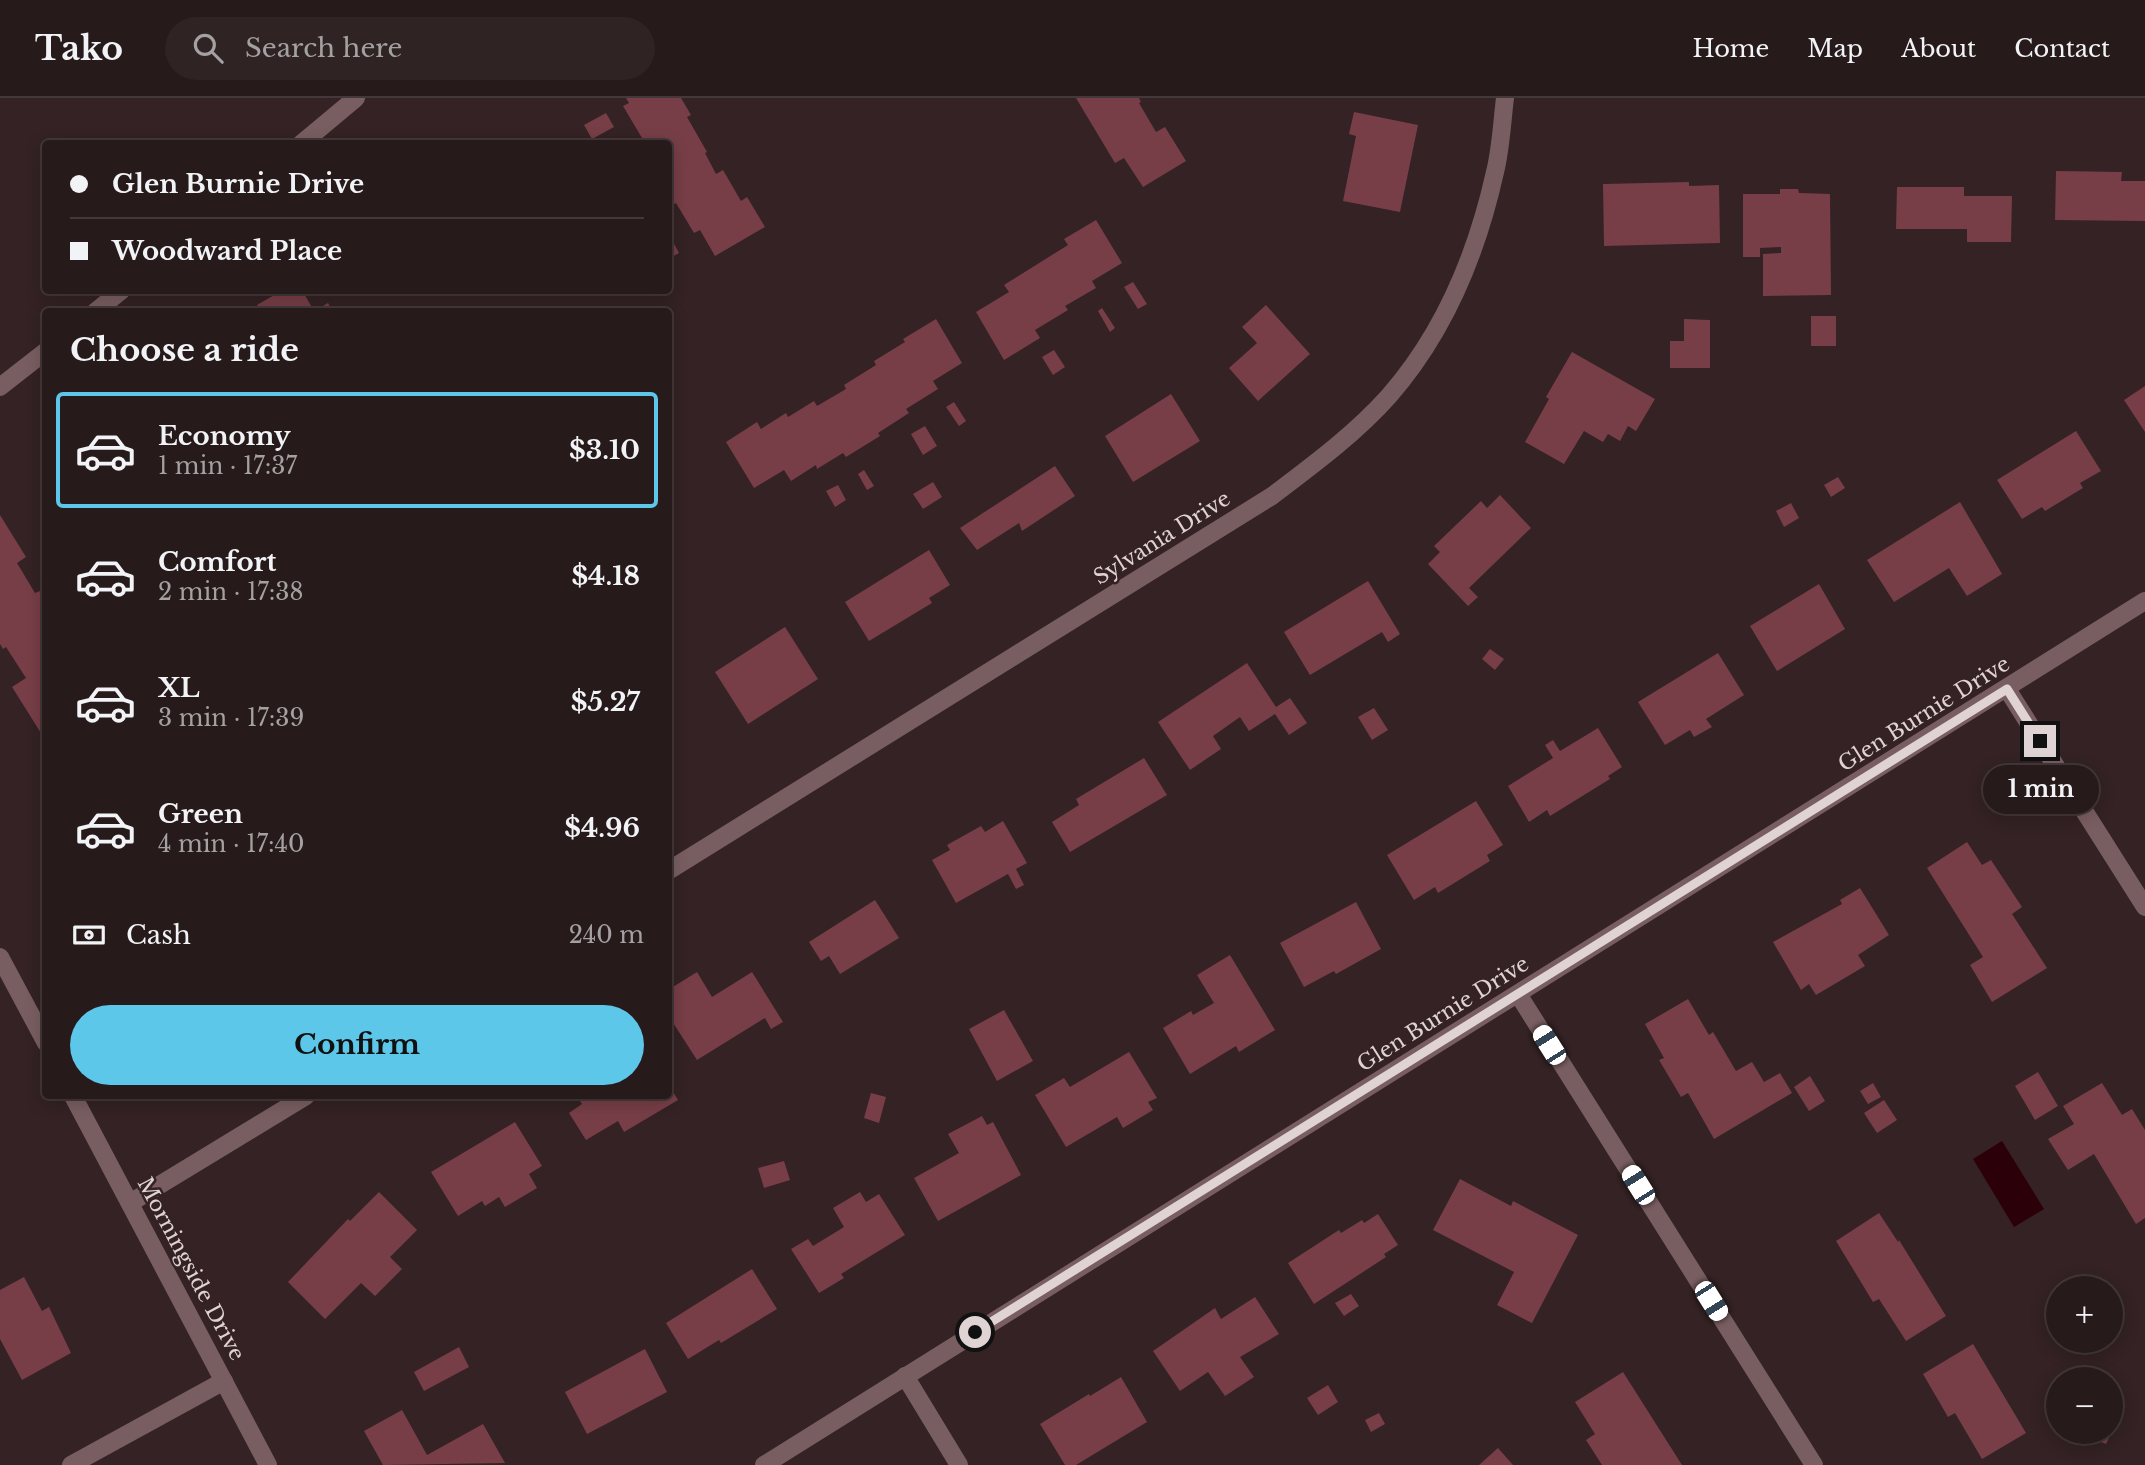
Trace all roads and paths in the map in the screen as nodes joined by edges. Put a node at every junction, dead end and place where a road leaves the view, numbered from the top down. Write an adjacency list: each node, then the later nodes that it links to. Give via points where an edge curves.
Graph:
1 (356, 98): 3 (street)
2 (1505, 98): 10 (street, Sylvania Drive, via 1496,170 1475,245 1441,323 1389,396 1339,444 1272,496)
3 (306, 140)
4 (117, 294): 5 (street)
5 (101, 308)
6 (42, 354): 7 (street)
7 (0, 387)
8 (2145, 601): 9 (street, Glen Burnie Drive)
9 (2007, 689): 11 (street); 13 (street, Glen Burnie Drive)
10 (672, 868)
11 (2145, 907)
12 (0, 957): 14 (street)
13 (1518, 994): 18 (street, Glen Burnie Drive); 24 (street)
14 (42, 1036)
15 (75, 1099): 17 (street, Morningside Drive)
16 (301, 1099): 17 (street)
17 (130, 1203): 19 (street, Morningside Drive)
18 (905, 1376): 22 (street, Glen Burnie Drive); 23 (street)
19 (224, 1381): 20 (street); 21 (street, Morningside Drive)
20 (71, 1465)
21 (268, 1465)
22 (764, 1465)
23 (958, 1465)
24 (1814, 1465)

